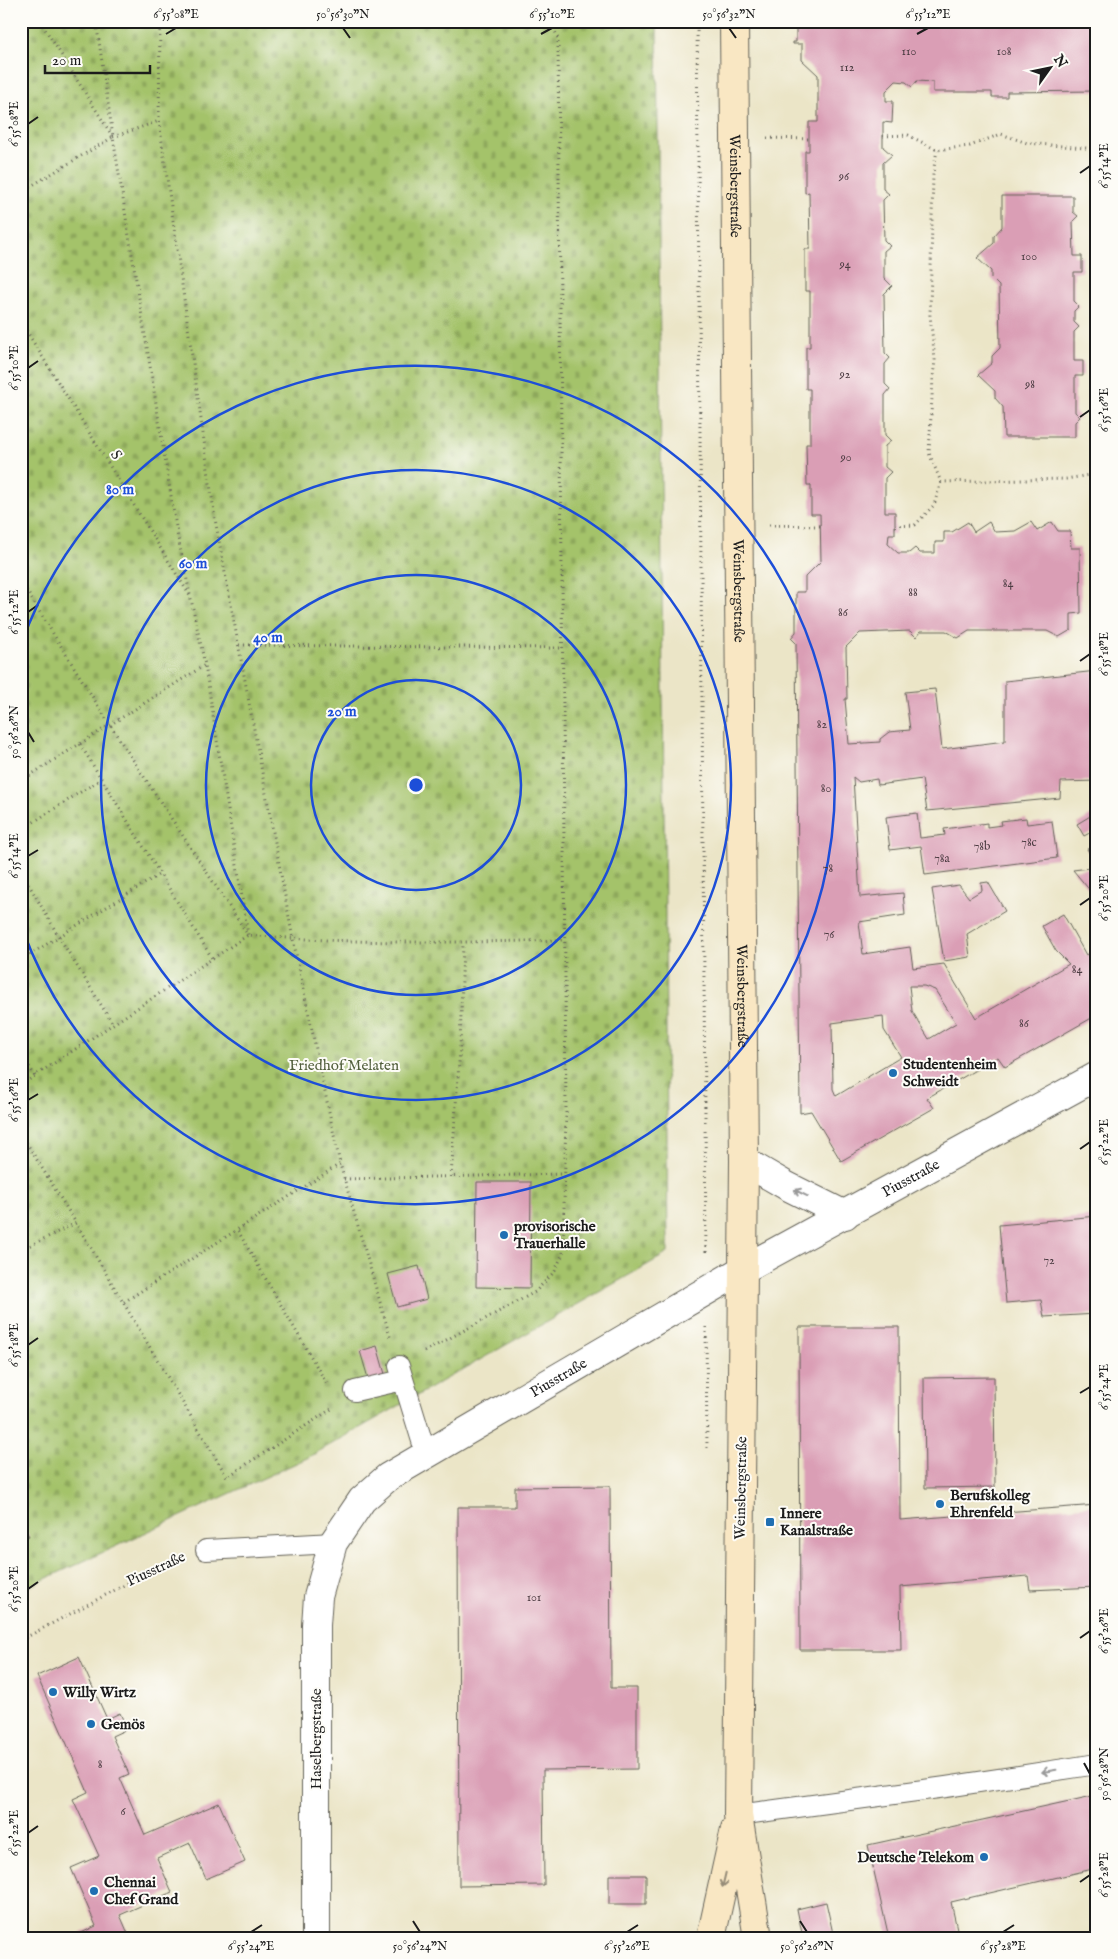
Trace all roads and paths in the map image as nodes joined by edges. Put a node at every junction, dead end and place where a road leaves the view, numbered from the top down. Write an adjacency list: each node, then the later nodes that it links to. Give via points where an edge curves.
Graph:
1 (40, 21): 9 (path)
2 (96, 21): 9 (path)
3 (160, 21): 7 (path)
4 (548, 21): 26 (path, via 552,23 558,39)
5 (697, 21): 58 (path)
6 (734, 21): 10 (street, Weinsbergstraße)
7 (159, 121): 9 (path); 25 (path, via 215,519)
8 (883, 136): 13 (path, via 908,135)
9 (113, 137): 14 (path); 24 (path)
10 (736, 137): 11 (path); 20 (street, Weinsbergstraße)
11 (809, 139)
12 (1097, 149): 13 (path, via 1027,143 1001,134 970,146)
13 (937, 150): 18 (path, via 933,174 930,315 935,360 930,453)
14 (21, 192)
15 (21, 322): 24 (path, S / S)
16 (1097, 462): 17 (path)
17 (1090, 475): 18 (path, via 1066,479); 19 (path)
18 (941, 482): 22 (path, via 934,505 915,525)
19 (1097, 485)
20 (739, 524): 21 (path); 48 (street, Weinsbergstraße)
21 (820, 526)
22 (895, 526)
23 (21, 582): 28 (path)
24 (191, 599): 27 (path)
25 (239, 646): 26 (path); 37 (path)
26 (562, 648): 38 (path)
27 (205, 665): 28 (path); 35 (path)
28 (110, 725): 29 (path); 35 (path)
29 (80, 744): 30 (path); 31 (path)
30 (101, 779): 32 (path); 34 (path)
31 (21, 781)
32 (21, 830)
33 (21, 871): 36 (path)
34 (160, 874): 36 (path); 40 (path)
35 (248, 935): 37 (path); 40 (path)
36 (58, 936): 41 (path); 42 (path)
37 (293, 939): 39 (path); 49 (path)
38 (564, 940): 39 (path); 50 (path)
39 (463, 943): 51 (path)
40 (212, 958): 42 (path)
41 (21, 960)
42 (113, 1024): 44 (path)
43 (21, 1054): 44 (path)
44 (35, 1076): 46 (path)
45 (1097, 1076): 53 (street, Piusstraße)
46 (21, 1085)
47 (21, 1134): 54 (path)
48 (744, 1161): 53 (street, one-way to 48); 57 (street, Weinsbergstraße)
49 (340, 1164): 52 (path); 55 (path)
50 (564, 1174): 51 (path); 60 (path, via 563,1253 555,1271 535,1292)
51 (451, 1176): 52 (path)
52 (344, 1179): 60 (path)
53 (845, 1215): 57 (street, Piusstraße)
54 (76, 1223): 56 (path); 59 (path)
55 (238, 1231): 59 (path); 62 (path)
56 (21, 1250)
57 (742, 1270): 58 (street, Piusstraße); 70 (street, Weinsbergstraße)
58 (706, 1290): 64 (street, Piusstraße); 65 (path)
59 (124, 1302): 63 (path, via 227,1477)
60 (401, 1373): 61 (lane); 64 (lane)
61 (356, 1390)
62 (333, 1394)
63 (339, 1404)
64 (426, 1454): 66 (street, Piusstraße, via 372,1490)
65 (707, 1460)
66 (333, 1543): 67 (lane, Piusstraße); 71 (street, Haselbergstraße, via 318,1597 316,1625)
67 (206, 1550): 68 (path, Piusstraße, via 164,1562)
68 (21, 1640)
69 (1097, 1764): 70 (lane, one-way to 70)
70 (738, 1815): 72 (street, Weinsbergstraße, one-way to 72); 73 (street, Weinsbergstraße)
71 (316, 1938)
72 (711, 1938)
73 (758, 1938)

